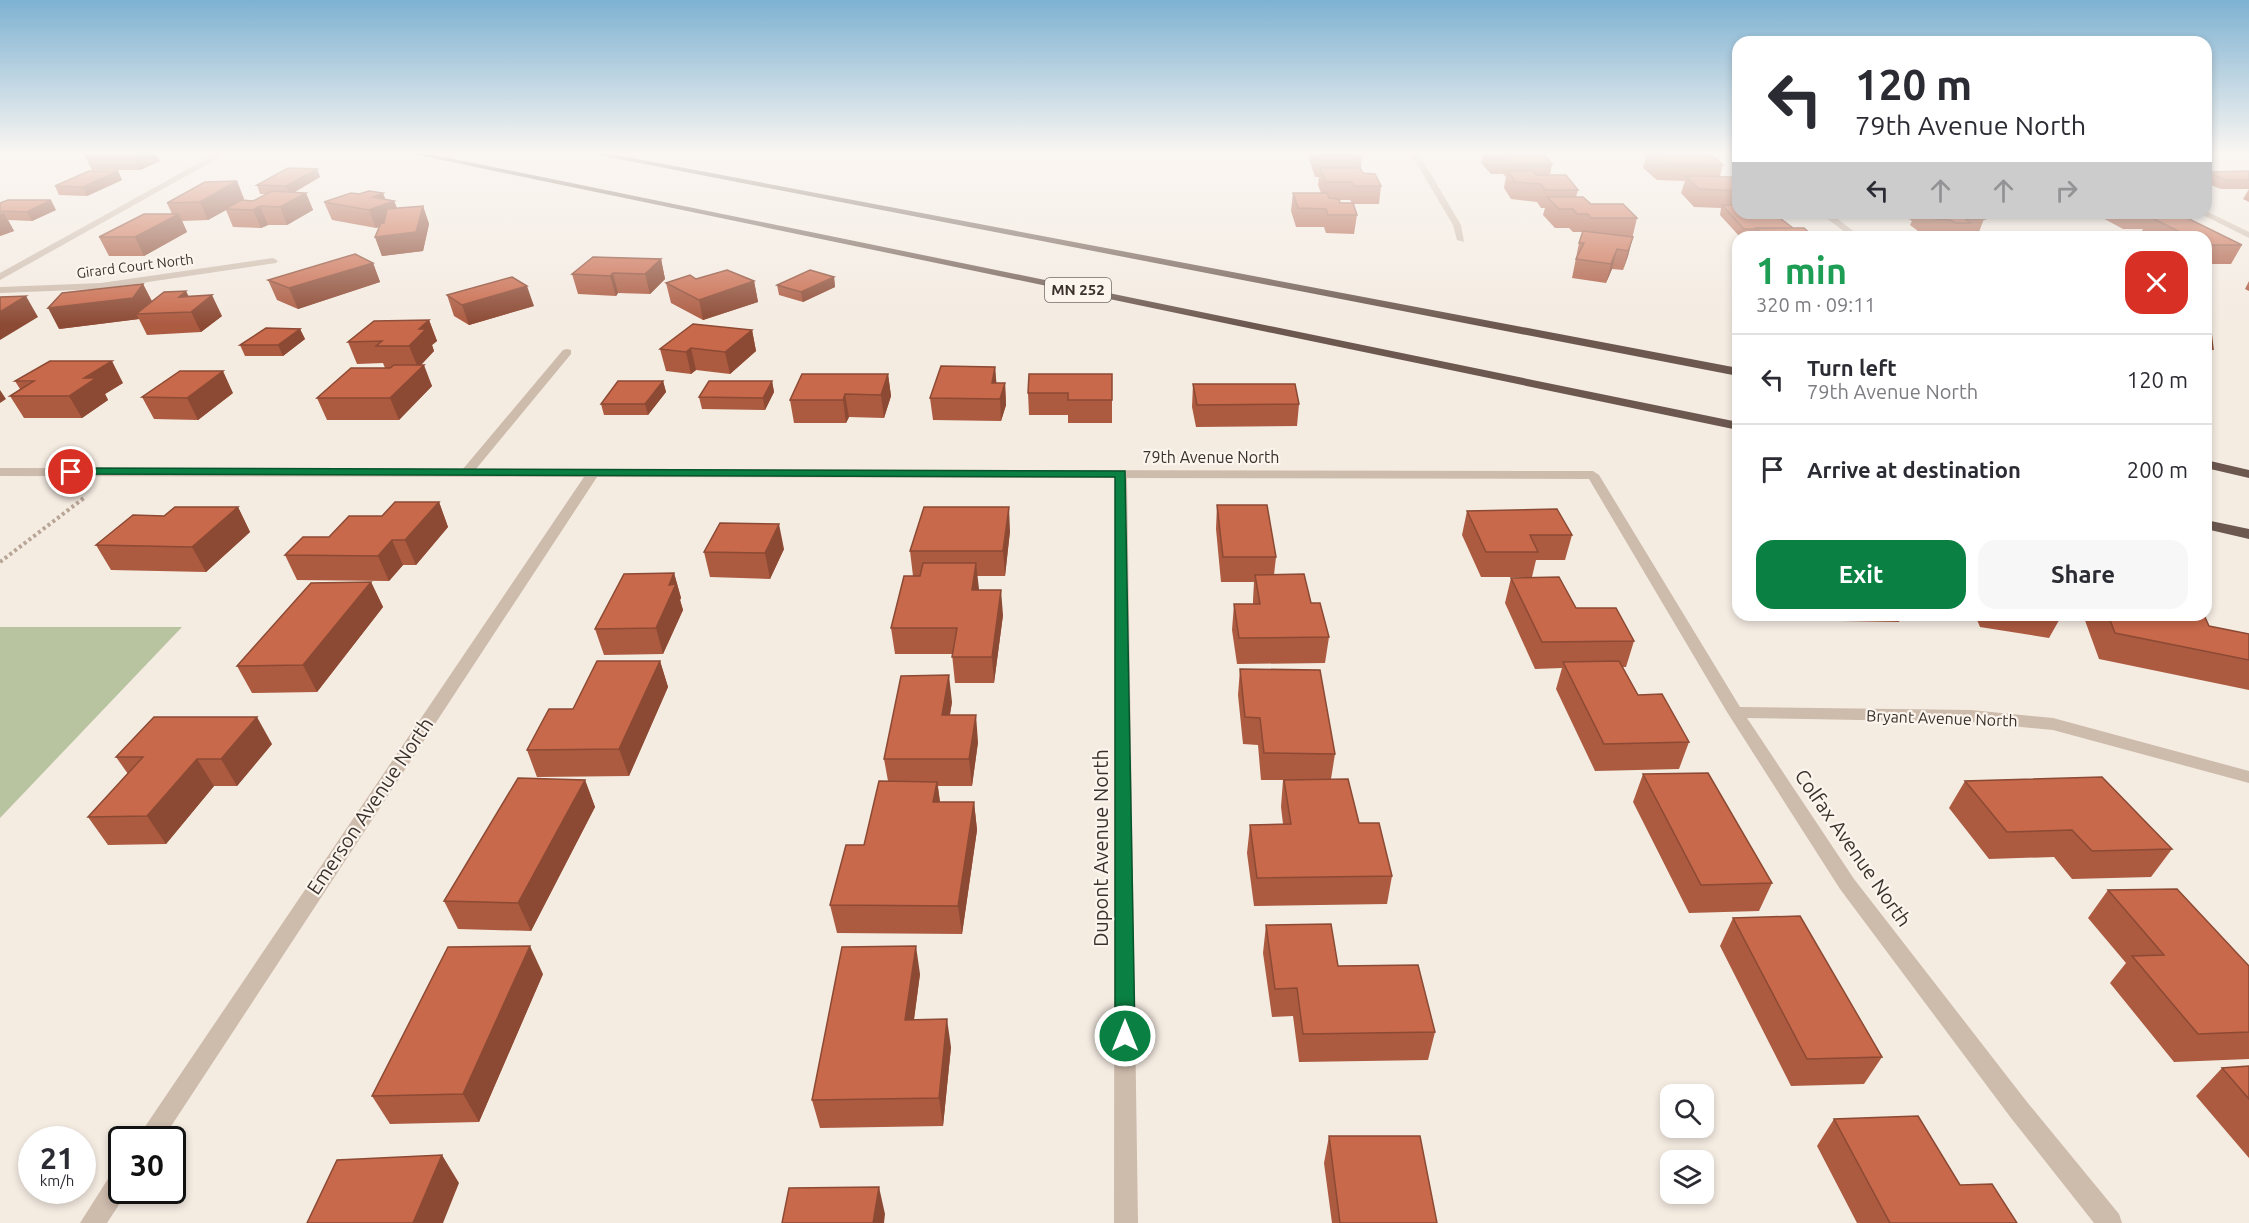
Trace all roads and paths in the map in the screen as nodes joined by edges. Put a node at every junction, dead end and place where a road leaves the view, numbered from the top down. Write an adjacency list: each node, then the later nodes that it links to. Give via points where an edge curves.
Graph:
1 (119, 211): 11 (street)
2 (694, 211): 15 (highway, MN 252)
3 (896, 211): 14 (highway)
4 (1449, 211): 9 (street)
5 (2212, 217): 8 (street)
6 (1832, 219): 7 (street)
7 (1849, 231)
8 (2249, 235)
9 (1461, 240)
10 (273, 261): 12 (street, Girard Court North, via 101,286)
11 (0, 277)
12 (0, 290)
13 (567, 352): 19 (street)
14 (1732, 371)
15 (1732, 425)
16 (2212, 465): 22 (highway)
17 (0, 472): 18 (street, 79th Avenue North)
18 (118, 472): 19 (street, 79th Avenue North); 26 (path)
19 (466, 473): 20 (street, 79th Avenue North)
20 (593, 473): 21 (street, 79th Avenue North); 29 (street, Emerson Avenue North)
21 (1121, 474): 23 (street, 79th Avenue North); 32 (street, Dupont Avenue North)
22 (2249, 474)
23 (1593, 475): 27 (street, Colfax Avenue North)
24 (2212, 525): 25 (highway)
25 (2249, 534)
26 (0, 562)
27 (1735, 712): 28 (street, Bryant Avenue North, via 1971,716 2053,724); 33 (street, Colfax Avenue North, via 1847,884)
28 (2249, 777)
29 (157, 1126)
30 (108, 1200): 31 (street)
31 (92, 1223)
32 (1126, 1223)
33 (2110, 1223)

